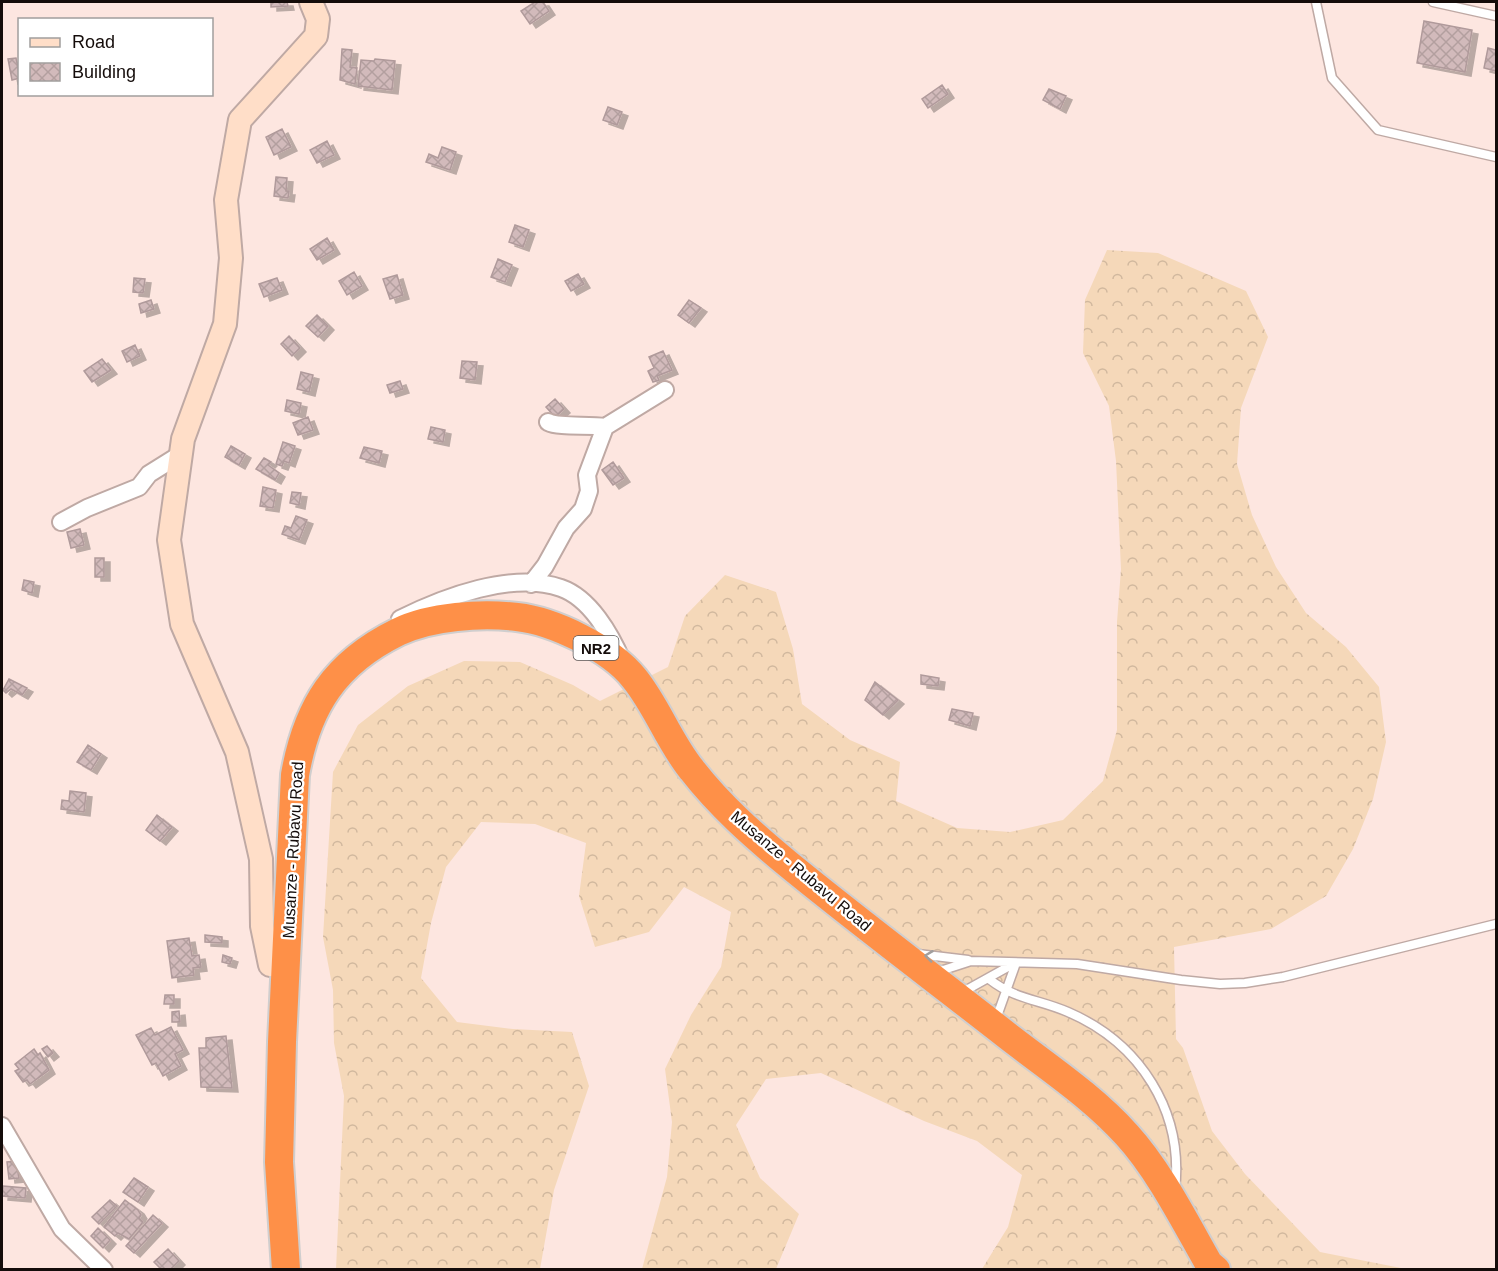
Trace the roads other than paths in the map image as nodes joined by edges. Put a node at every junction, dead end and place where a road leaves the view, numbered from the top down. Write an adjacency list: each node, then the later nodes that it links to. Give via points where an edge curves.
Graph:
1 (311, 2): 9 (main road, via 318,19 316,36 240,120 226,200 231,258 225,324 188,419)
2 (1316, 2): 5 (lane, via 1332,78 1378,130)
3 (1433, 2): 4 (lane)
4 (1497, 16)
5 (1497, 157)
6 (665, 390): 8 (street)
7 (548, 422): 8 (street, via 556,426 578,423)
8 (605, 427): 11 (street, via 587,475 589,491 583,509 566,528)
9 (181, 454): 10 (street, via 149,474 139,487); 18 (main road, via 169,540 183,624 237,752 261,859 262,926 270,965)
10 (61, 522)
11 (531, 584): 12 (street, via 562,588 584,602 614,642); 13 (street, via 515,581 430,604 385,626 355,652)
12 (626, 670): 13 (highway, Musanze - Rubavu Road / NR2, via 582,639 550,625 518,617 492,617 417,623 377,642); 15 (highway, Musanze - Rubavu Road / NR2, via 690,768 734,818)
13 (332, 681): 18 (highway, Musanze - Rubavu Road / NR2, via 318,701 301,741 295,775)
14 (1497, 924): 17 (lane, via 1245,983 1181,980 1077,964)
15 (889, 944): 16 (lane, one-way to 15, via 921,955); 19 (highway, Musanze - Rubavu Road / NR2)
16 (972, 961): 17 (lane); 19 (lane)
17 (1016, 963): 20 (lane); 21 (lane)
18 (286, 966): 27 (highway, Musanze - Rubavu Road / NR2, via 279,1162)
19 (928, 975): 22 (highway, Musanze - Rubavu Road / NR2)
20 (988, 979): 21 (lane); 22 (lane)
21 (1006, 992): 23 (lane); 25 (lane, via 1068,1012 1132,1053 1152,1079 1172,1132 1177,1175)
22 (957, 996): 23 (highway, Musanze - Rubavu Road / NR2)
23 (994, 1025): 25 (highway, Musanze - Rubavu Road / NR2, via 1080,1091 1128,1136)
24 (3, 1129): 26 (street, via 62,1229)
25 (1174, 1204): 28 (highway, Musanze - Rubavu Road / NR2, via 1209,1264)
26 (104, 1269)
27 (286, 1269)
28 (1216, 1269)

